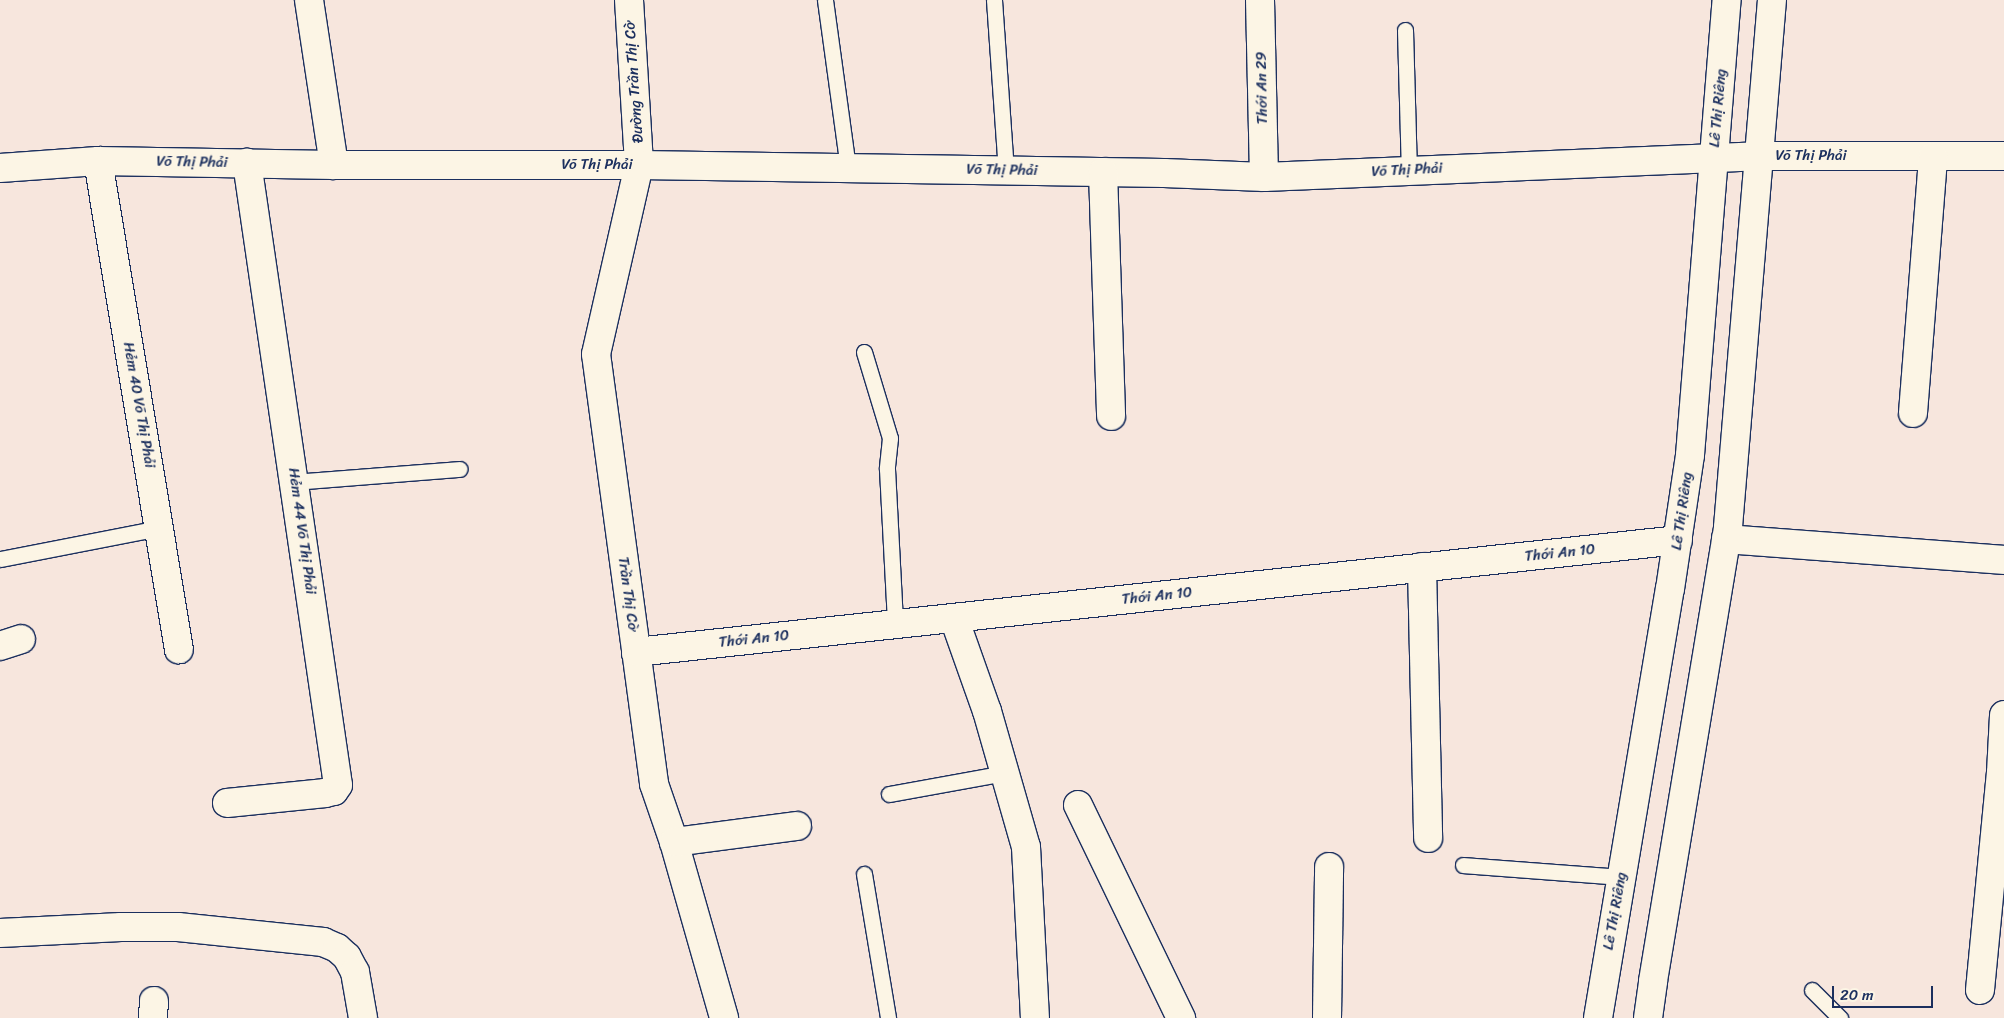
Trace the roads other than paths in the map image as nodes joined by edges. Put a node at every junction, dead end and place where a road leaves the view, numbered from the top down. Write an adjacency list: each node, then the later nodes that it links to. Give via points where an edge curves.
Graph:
1 (309, 0): 16 (street)
2 (629, 0): 15 (street, Đường Trần Thị Cờ)
3 (825, 0): 17 (lane)
4 (994, 0): 19 (lane)
5 (1260, 0): 22 (street, Thới An 29)
6 (1727, 0): 11 (street, Lê Thị Riêng)
7 (1772, 0): 9 (street)
8 (1405, 30): 20 (lane)
9 (1758, 156): 11 (street, Võ Thị Phải); 12 (street, Võ Thị Phải); 29 (street)
10 (2004, 156): 12 (street, Võ Thị Phải)
11 (1713, 157): 20 (street, Võ Thị Phải); 30 (street, Lê Thị Riêng, via 1690,455)
12 (1933, 157): 24 (street)
13 (98, 161): 14 (street, Võ Thị Phải); 18 (street, Võ Thị Phải); 28 (street, Hẻm 40 Võ Thị Phải)
14 (248, 163): 16 (street, Võ Thị Phải); 27 (street, Hẻm 44 Võ Thị Phải)
15 (639, 164): 16 (street, Võ Thị Phải); 17 (street, Võ Thị Phải); 37 (street, Trần Thị Cờ, via 596,354)
16 (334, 166)
17 (848, 167): 19 (street, Võ Thị Phải)
18 (0, 168)
19 (1006, 170): 21 (street, Võ Thị Phải)
20 (1409, 170): 22 (street, Võ Thị Phải)
21 (1103, 172): 22 (street, Võ Thị Phải); 25 (street)
22 (1264, 177)
23 (864, 352): 35 (lane, via 890,438 887,469)
24 (1913, 413)
25 (1111, 416)
26 (459, 469): 27 (lane)
27 (294, 482): 41 (street, Hẻm 44 Võ Thị Phải, via 338,785 334,791 325,793)
28 (159, 528): 31 (lane); 36 (street, Hẻm 40 Võ Thị Phải)
29 (1726, 539): 32 (street); 61 (street)
30 (1678, 540): 33 (street, Thới An 10); 49 (street, Lê Thị Riêng)
31 (0, 559)
32 (2004, 560)
33 (1422, 568): 34 (street, Thới An 10); 44 (street)
34 (954, 618): 35 (street, Thới An 10); 39 (street)
35 (895, 624): 37 (street, Thới An 10)
36 (179, 649)
37 (636, 652): 45 (street, Trần Thị Cờ, via 654,784)
38 (2004, 715): 52 (street)
39 (1005, 773): 40 (lane); 57 (street, via 1026,847)
40 (889, 794)
41 (227, 802)
42 (1078, 805): 58 (street)
43 (797, 826): 45 (street)
44 (1428, 838)
45 (674, 842): 55 (street, Trần Thị Cờ)
46 (1463, 865): 49 (lane)
47 (1329, 866): 59 (street)
48 (864, 874): 56 (lane)
49 (1621, 877): 60 (street, Lê Thị Riêng)
50 (0, 933): 53 (street, via 178,927 323,942 347,957 355,972)
51 (1812, 990): 62 (lane)
52 (1980, 990)
53 (363, 1018)
54 (716, 1018): 55 (street)
55 (724, 1018)
56 (888, 1018)
57 (1035, 1018)
58 (1181, 1018)
59 (1327, 1018)
60 (1598, 1018)
61 (1648, 1018)
62 (1840, 1018)

